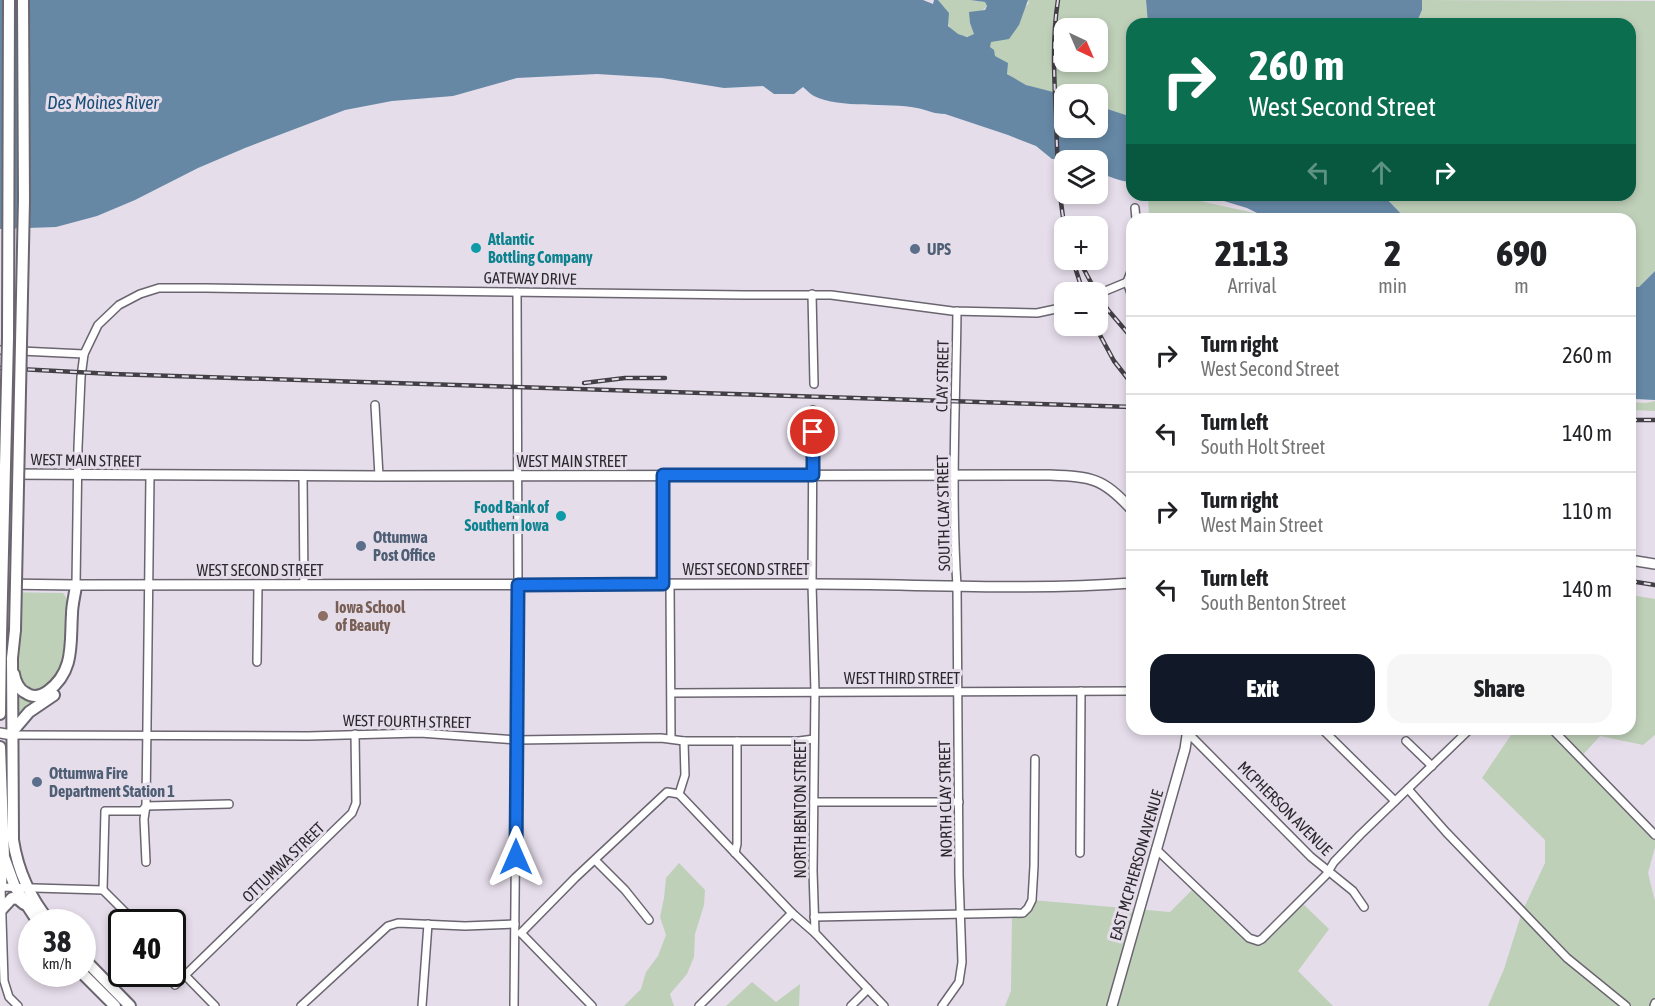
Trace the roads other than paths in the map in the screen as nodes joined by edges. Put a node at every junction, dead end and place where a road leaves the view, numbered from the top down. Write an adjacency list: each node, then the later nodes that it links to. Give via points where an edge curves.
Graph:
1 (9, 0): 40 (highway, bridge, via 8,338)
2 (23, 0): 41 (highway, bridge, via 24,200)
3 (1135, 208): 4 (street)
4 (1135, 213)
5 (1126, 282): 6 (street)
6 (1108, 290)
7 (518, 292): 8 (street, GATEWAY DRIVE); 12 (street, GATEWAY DRIVE, via 159,288 119,305 98,325); 26 (street)
8 (812, 294): 10 (street, GATEWAY DRIVE); 13 (street)
9 (1054, 309): 10 (street, GATEWAY DRIVE, via 1037,313)
10 (957, 311): 17 (street, CLAY STREET)
11 (0, 350): 12 (street)
12 (84, 354): 19 (street, GATEWAY DRIVE)
13 (814, 384)
14 (12, 386): 18 (street)
15 (375, 405): 25 (street)
16 (813, 410): 22 (street, NORTH BENTON STREET)
17 (956, 440): 20 (street, SOUTH CLAY STREET)
18 (5, 474): 19 (main road, WEST MAIN STREET); 31 (street)
19 (79, 474): 23 (main road, WEST MAIN STREET); 34 (street, GATEWAY DRIVE)
20 (955, 474): 22 (main road, WEST MAIN STREET); 27 (main road, WEST MAIN STREET, via 1086,476 1105,485); 39 (street, SOUTH CLAY STREET)
21 (663, 475): 22 (main road, WEST MAIN STREET); 26 (main road, WEST MAIN STREET); 32 (street)
22 (813, 475): 33 (street, NORTH BENTON STREET)
23 (150, 476): 24 (main road, WEST MAIN STREET); 35 (street)
24 (303, 476): 25 (main road, WEST MAIN STREET); 37 (street)
25 (378, 476): 26 (main road, WEST MAIN STREET)
26 (517, 476): 38 (street)
27 (1126, 504)
28 (1636, 561): 29 (main road)
29 (1655, 564)
30 (1126, 583): 39 (main road, WEST SECOND STREET)
31 (4, 584): 34 (main road, WEST SECOND STREET)
32 (667, 584): 33 (main road, WEST SECOND STREET); 38 (main road, WEST SECOND STREET); 47 (street)
33 (812, 584): 39 (main road, WEST SECOND STREET); 45 (street, NORTH BENTON STREET)
34 (76, 585): 35 (main road, WEST SECOND STREET); 41 (highway, via 69,663 55,686 45,694 28,695 14,678); 50 (highway, via 78,657 72,673 62,688 29,712)
35 (149, 585): 36 (main road, WEST SECOND STREET); 57 (street)
36 (258, 585): 37 (main road, WEST SECOND STREET); 42 (street)
37 (304, 585): 38 (main road, WEST SECOND STREET)
38 (518, 585): 60 (street)
39 (957, 585): 46 (street, NORTH CLAY STREET)
40 (1, 637): 48 (highway)
41 (12, 658): 50 (highway)
42 (257, 662)
43 (1080, 691): 44 (street, WEST THIRD STREET); 46 (street, WEST THIRD STREET); 78 (street)
44 (1126, 691)
45 (815, 692): 46 (street, WEST THIRD STREET); 47 (street, WEST THIRD STREET); 59 (street, NORTH BENTON STREET)
46 (957, 692): 71 (street, NORTH CLAY STREET)
47 (672, 693): 58 (street)
48 (0, 714)
49 (0, 733): 50 (main road, WEST FOURTH STREET)
50 (12, 734): 57 (street, WEST FOURTH STREET); 83 (highway, via 14,840)
51 (355, 734): 57 (street, WEST FOURTH STREET); 60 (street, WEST FOURTH STREET); 101 (street, OTTUMWA STREET, via 356,803 352,813)
52 (1187, 735): 76 (main road, EAST MCPHERSON AVENUE)
53 (1192, 735): 81 (street, MCPHERSON AVENUE, via 1311,857)
54 (1328, 735): 69 (street)
55 (1464, 735): 66 (street)
56 (1558, 735): 74 (street)
57 (147, 736): 73 (street)
58 (671, 738): 60 (street, WEST FOURTH STREET); 61 (street, WEST FOURTH STREET)
59 (814, 739): 62 (street, WEST FOURTH STREET); 70 (street, NORTH BENTON STREET)
60 (516, 740): 96 (street)
61 (684, 741): 62 (street, WEST FOURTH STREET); 68 (street, via 686,775)
62 (737, 741): 77 (street)
63 (1407, 741): 66 (street)
64 (0, 747): 75 (highway)
65 (1035, 759): 92 (street, via 1029,908 1012,914)
66 (1432, 766): 67 (street)
67 (1408, 789): 69 (street); 118 (street, via 1567,958)
68 (678, 794): 77 (street); 79 (street, via 666,792)
69 (1395, 801): 81 (street)
70 (814, 802): 71 (street); 93 (street, NORTH BENTON STREET)
71 (959, 802): 92 (street, NORTH CLAY STREET)
72 (229, 804): 73 (street)
73 (146, 806): 80 (street); 84 (street, via 142,811 105,811)
74 (1655, 835)
75 (2, 836): 82 (highway); 83 (highway, via 4,857)
76 (1156, 849): 81 (street, via 1255,940 1262,939); 117 (main road, EAST MCPHERSON AVENUE)
77 (735, 853): 91 (street)
78 (1080, 853)
79 (595, 860): 94 (street); 98 (street)
80 (146, 862)
81 (1329, 870): 86 (street, MCPHERSON AVENUE, via 1353,891)
82 (0, 887): 83 (street); 90 (street)
83 (20, 887): 84 (street); 85 (highway); 88 (highway)
84 (103, 890): 89 (street)
85 (25, 906): 87 (highway); 90 (highway, via 12,898)
86 (1364, 908)
87 (27, 909)
88 (39, 909)
89 (122, 909)
90 (2, 910): 99 (street)
91 (792, 913): 97 (street); 113 (street)
92 (961, 914): 93 (street); 116 (street, NORTH CLAY STREET, via 959,982)
93 (814, 917): 97 (street, NORTH BENTON STREET)
94 (649, 920)
95 (428, 924): 96 (street); 109 (street, via 388,926); 110 (street)
96 (515, 924): 98 (street)
97 (815, 933): 104 (street)
98 (518, 934): 111 (street); 112 (street)
99 (2, 961): 105 (street, via 6,989)
100 (96, 971): 107 (highway)
101 (186, 974)
102 (186, 976): 108 (street)
103 (96, 987): 106 (highway)
104 (868, 989): 114 (street); 115 (street)
105 (18, 1006)
106 (115, 1006)
107 (130, 1006)
108 (215, 1006)
109 (300, 1006)
110 (422, 1006)
111 (514, 1006)
112 (592, 1006)
113 (699, 1006)
114 (851, 1006)
115 (884, 1006)
116 (942, 1006)
117 (1112, 1006)
118 (1626, 1006)

